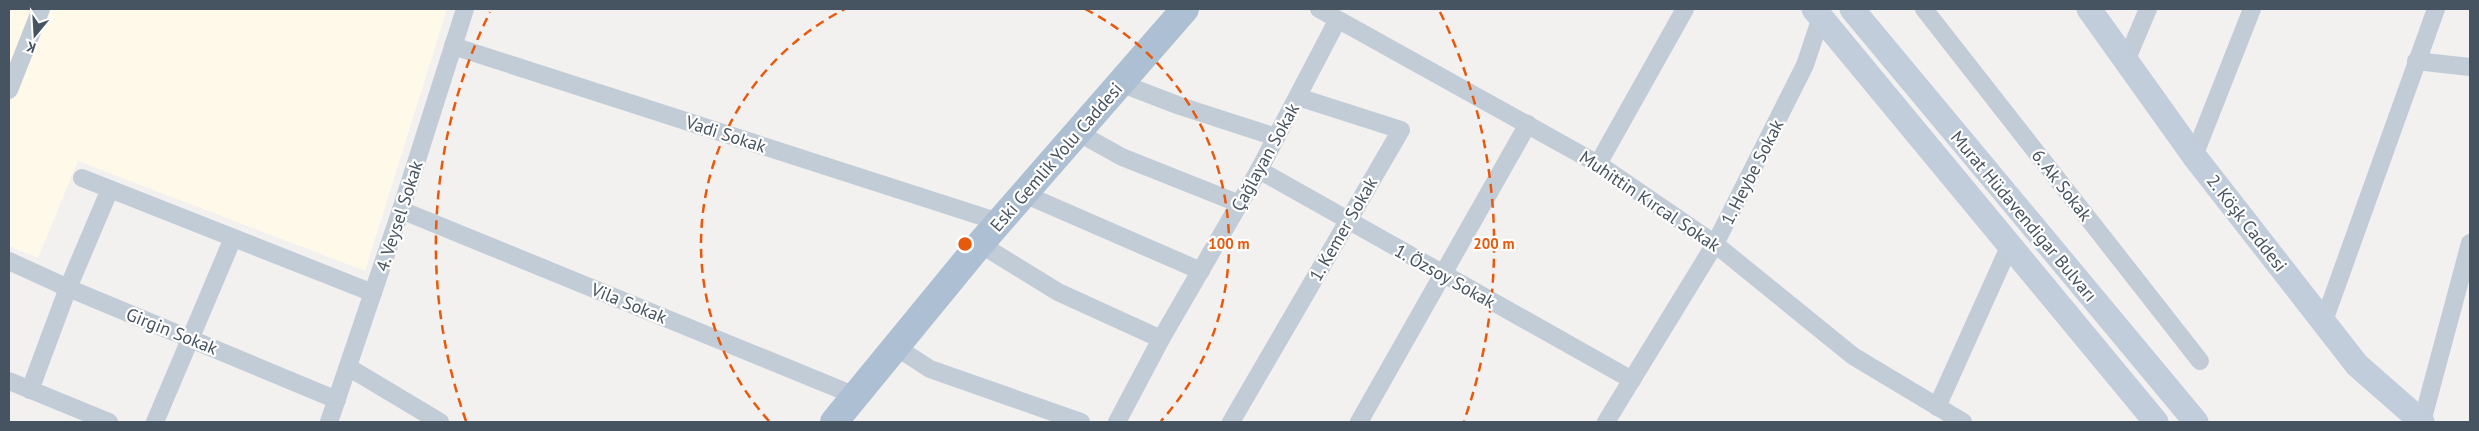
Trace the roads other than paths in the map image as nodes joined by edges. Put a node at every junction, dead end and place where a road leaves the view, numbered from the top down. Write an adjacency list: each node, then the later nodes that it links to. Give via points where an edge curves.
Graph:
1 (41, 9): 19 (street)
2 (465, 9): 14 (street, 4. Veysel Sokak)
3 (1185, 9): 18 (main road, Eski Gemlik Yolu Caddesi)
4 (1319, 9): 13 (street, Muhittin Kırcal Sokak)
5 (1685, 9): 25 (street)
6 (1852, 9): 68 (main road, Murat Hüdavendigar Bulvarı)
7 (1924, 9): 48 (street, 6. Ak Sokak)
8 (2089, 9): 15 (main road, 2. Köşk Caddesi)
9 (2148, 9): 15 (street)
10 (2252, 9): 24 (street)
11 (2436, 9): 16 (street)
12 (1817, 13): 37 (street, 1. Heybe Sokak, via 1806,65); 38 (main road, Murat Hüdavendigar Bulvarı)
13 (1337, 21): 20 (street, Çağlayan Sokak); 21 (street, Muhittin Kırcal Sokak)
14 (453, 46): 31 (street, 4. Veysel Sokak); 33 (street, Vadi Sokak)
15 (2126, 61): 24 (main road, 2. Köşk Caddesi)
16 (2416, 61): 17 (street); 44 (street)
17 (2470, 67)
18 (1120, 83): 22 (main road, Eski Gemlik Yolu Caddesi); 23 (street)
19 (9, 90)
20 (1298, 97): 23 (street, Çağlayan Sokak); 32 (street, 1. Kemer Sokak, via 1401,130)
21 (1528, 124): 25 (street, Muhittin Kırcal Sokak); 41 (street)
22 (1077, 132): 29 (main road, Eski Gemlik Yolu Caddesi); 30 (street, via 1122,156)
23 (1276, 137): 26 (street, Çağlayan Sokak)
24 (2194, 156): 44 (main road, 2. Köşk Caddesi)
25 (1598, 164): 37 (street, Muhittin Kırcal Sokak)
26 (1259, 170): 30 (street, Çağlayan Sokak); 32 (street, 1. Özsoy Sokak)
27 (82, 178): 28 (street)
28 (110, 189): 34 (street); 42 (street)
29 (1024, 194): 33 (main road, Eski Gemlik Yolu Caddesi); 40 (street)
30 (1240, 204): 40 (street, Çağlayan Sokak)
31 (401, 210): 43 (street, 4. Veysel Sokak); 53 (street, Vila Sokak)
32 (1348, 221): 41 (street, 1. Özsoy Sokak); 63 (street, 1. Kemer Sokak)
33 (999, 222): 36 (main road, Eski Gemlik Yolu Caddesi)
34 (233, 238): 43 (street); 45 (street)
35 (2470, 243): 69 (street)
36 (980, 244): 46 (street, via 1058,292); 47 (main road, Eski Gemlik Yolu Caddesi)
37 (1716, 244): 50 (street, 1. Heybe Sokak); 55 (street, Muhittin Kırcal Sokak, via 1853,356)
38 (2010, 245): 55 (street); 67 (main road, Murat Hüdavendigar Bulvarı)
39 (9, 261): 42 (street, Girgin Sokak)
40 (1201, 271): 46 (street, Çağlayan Sokak)
41 (1443, 274): 50 (street, 1. Özsoy Sokak); 64 (street)
42 (68, 288): 45 (street, Girgin Sokak); 52 (street)
43 (373, 293): 49 (street, 4. Veysel Sokak)
44 (2324, 321): 69 (main road, 2. Köşk Caddesi, via 2357,365)
45 (191, 339): 54 (street, Girgin Sokak); 57 (street)
46 (1162, 339): 62 (street, Çağlayan Sokak)
47 (896, 347): 53 (main road, Eski Gemlik Yolu Caddesi); 61 (street, via 930,369)
48 (2200, 360)
49 (348, 367): 54 (street, 4. Veysel Sokak); 59 (street)
50 (1632, 380): 65 (street, 1. Heybe Sokak)
51 (9, 381): 52 (street)
52 (30, 390): 56 (street)
53 (856, 396): 60 (main road, Eski Gemlik Yolu Caddesi)
54 (337, 400): 58 (street, 4. Veysel Sokak)
55 (1937, 406): 66 (street, Muhittin Kırcal Sokak)
56 (109, 422)
57 (155, 422)
58 (329, 422)
59 (440, 422)
60 (834, 422)
61 (1081, 422)
62 (1116, 422)
63 (1231, 422)
64 (1359, 422)
65 (1606, 422)
66 (1963, 422)
67 (2156, 422)
68 (2196, 422)
69 (2422, 422)

